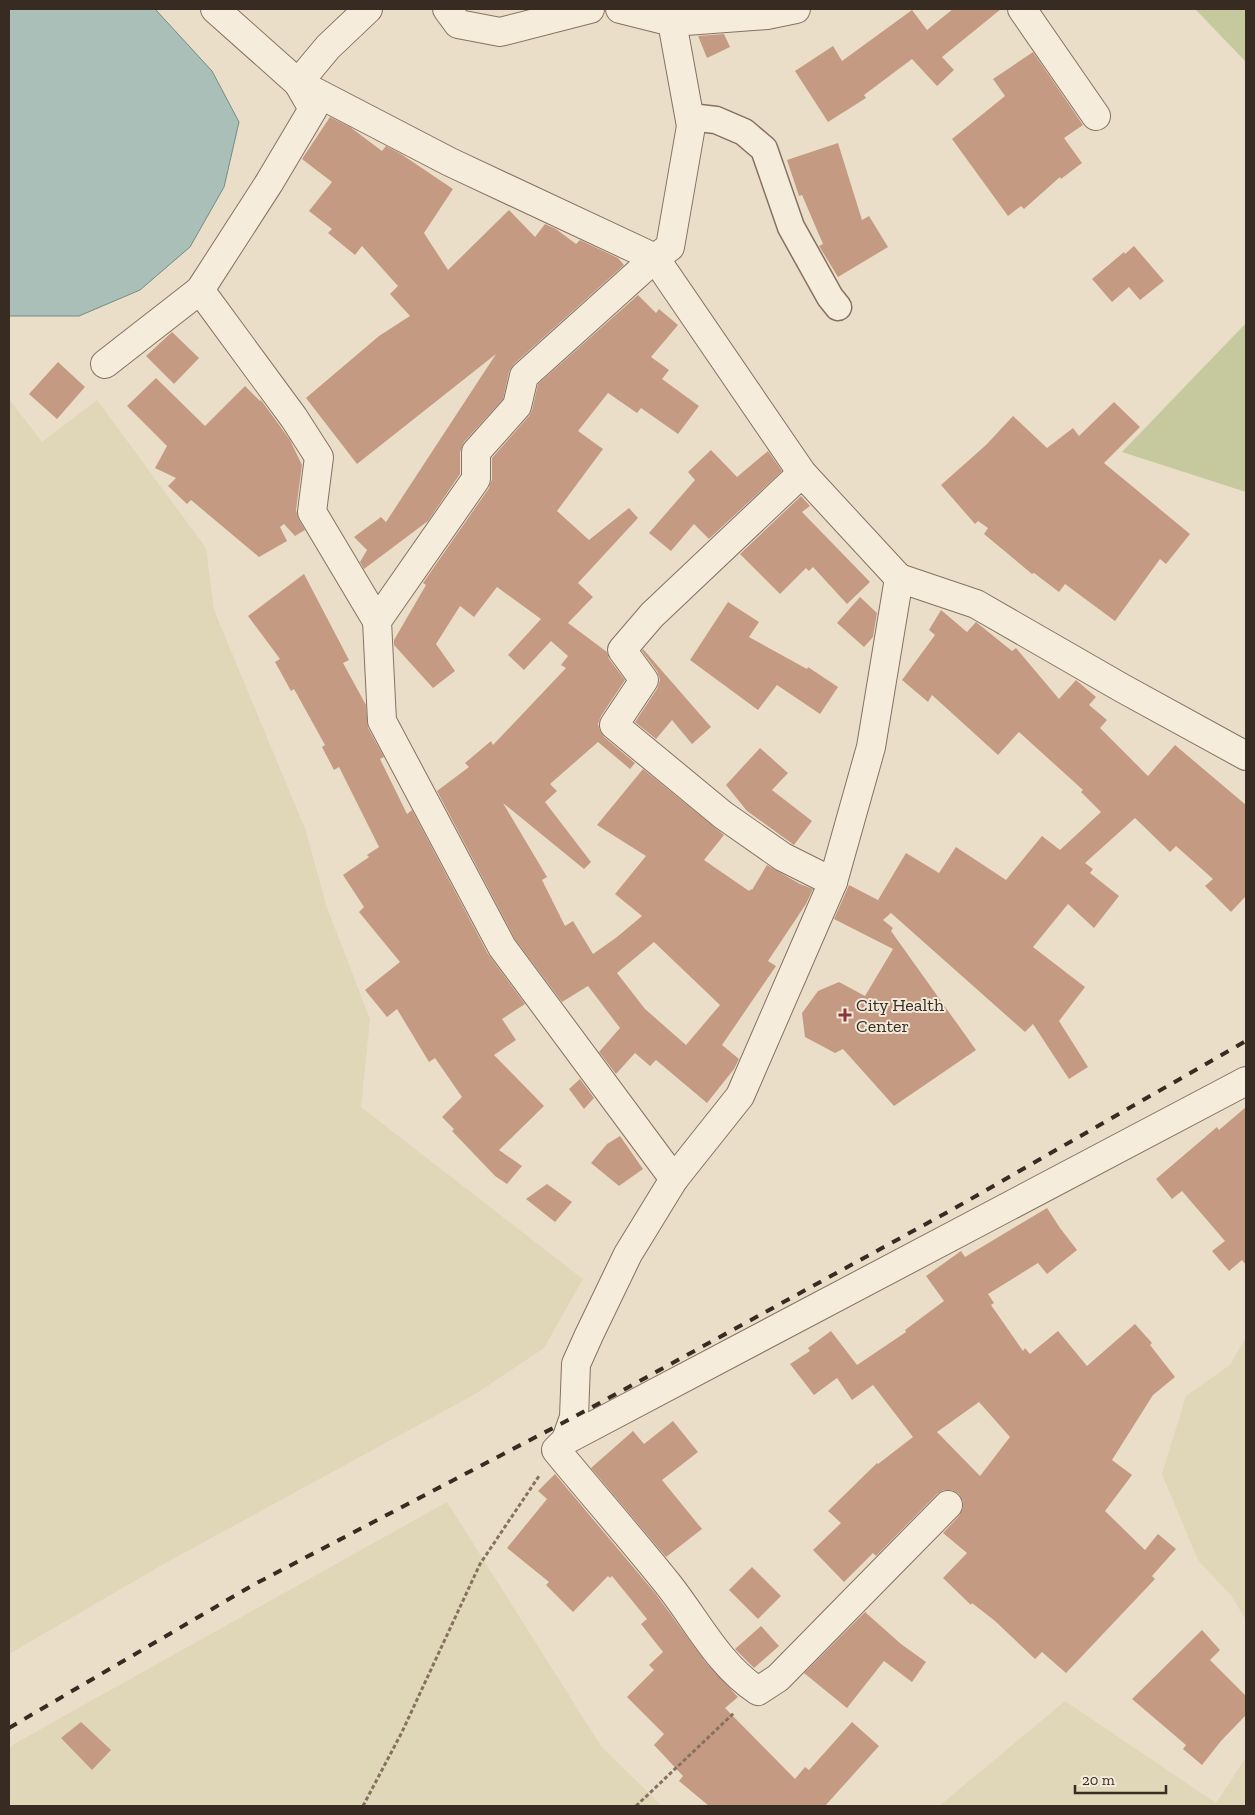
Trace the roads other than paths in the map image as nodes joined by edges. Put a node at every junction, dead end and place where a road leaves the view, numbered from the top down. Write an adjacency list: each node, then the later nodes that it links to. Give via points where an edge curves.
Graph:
1 (215, 9): 9 (street)
2 (368, 9): 9 (street, via 328,47)
3 (447, 9): 4 (street, via 458,24 500,32)
4 (590, 9)
5 (620, 9): 8 (street)
6 (796, 9): 8 (street, via 767,15)
7 (1022, 9): 10 (street)
8 (669, 15): 11 (street)
9 (298, 83): 12 (street, via 450,162); 13 (street, via 313,109)
10 (1096, 116)
11 (690, 117): 12 (street, via 670,247); 14 (street, via 716,120 744,132 764,149 791,227)
12 (654, 258): 16 (street); 18 (street, via 524,376 517,406 476,452 476,478)
13 (200, 290): 15 (street); 18 (street, via 319,457 312,512)
14 (838, 307)
15 (105, 364)
16 (802, 473): 17 (street); 20 (street, via 652,615 622,650 644,680 614,726 723,816 783,857)
17 (899, 578): 19 (street, via 976,604); 20 (street, via 871,747)
18 (377, 621): 22 (street, via 382,721 502,947)
19 (1246, 756)
20 (833, 882): 22 (street, via 740,1096)
21 (1246, 1081): 23 (street)
22 (674, 1179): 23 (street, via 628,1254 576,1364 574,1417)
23 (561, 1445): 24 (street, via 721,1657 744,1682 758,1690 778,1678)
24 (948, 1505)

